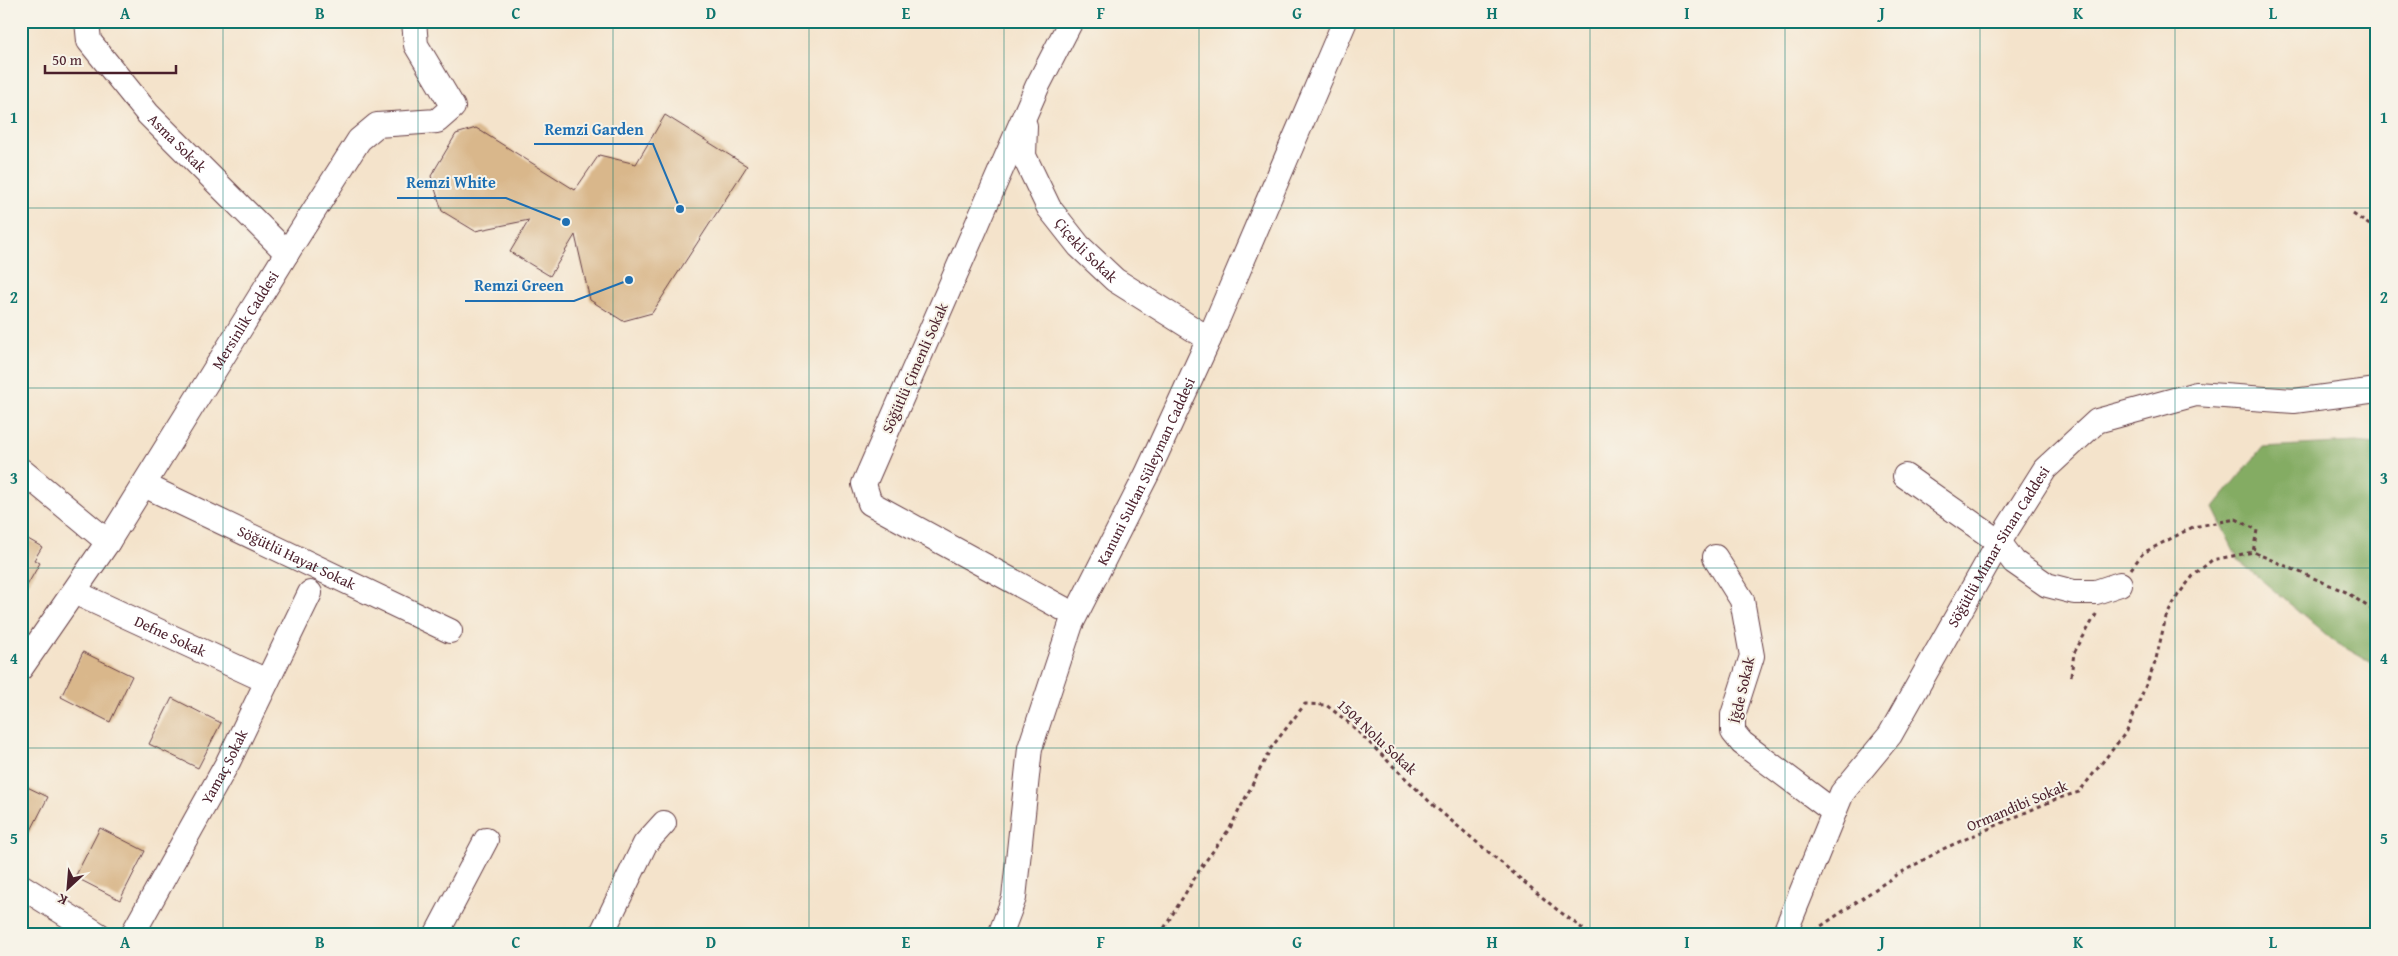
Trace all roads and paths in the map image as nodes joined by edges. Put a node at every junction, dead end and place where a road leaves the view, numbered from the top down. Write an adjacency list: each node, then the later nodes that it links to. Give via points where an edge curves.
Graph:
1 (87, 21): 8 (street, Asma Sokak, via 89,41 148,114)
2 (414, 21): 8 (street, Mersinlik Caddesi, via 416,45 453,107 438,121 377,125 359,140)
3 (1071, 21): 5 (street, Söğütlü Çimenli Sokak)
4 (1345, 21): 9 (street, Kanuni Sultan Süleyman Caddesi)
5 (1025, 117): 9 (street, Çiçekli Sokak, via 1024,156 1048,208 1079,246 1115,280); 22 (street, Söğütlü Çimenli Sokak, via 864,484 870,503)
6 (2353, 214): 7 (path)
7 (2377, 230)
8 (287, 253): 13 (street, Mersinlik Caddesi)
9 (1209, 339): 22 (street, Kanuni Sultan Süleyman Caddesi, via 1147,474)
10 (2377, 390): 15 (street, Söğütlü Mimar Sinan Caddesi, via 2294,401 2196,394 2098,421 2045,470)
11 (21, 470): 14 (street)
12 (1905, 476): 15 (street)
13 (144, 485): 14 (street, Mersinlik Caddesi); 23 (street, Söğütlü Hayat Sokak)
14 (108, 542): 19 (street, Mersinlik Caddesi)
15 (1999, 542): 18 (street, via 2014,562 2047,585 2074,592 2096,592); 27 (street, Söğütlü Mimar Sinan Caddesi, via 1890,735 1842,793)
16 (2253, 552): 18 (path, via 2257,530 2236,519 2192,527 2143,553); 21 (path, via 2346,592); 39 (path, Ormandibi Sokak, via 2212,560 2178,595 2166,617 2155,663 2127,731 2079,792 1943,849 1895,876)
17 (1716, 556): 27 (street, İğde Sokak, via 1742,600 1752,656 1733,715 1733,732 1742,743)
18 (2120, 584): 25 (path, via 2092,620 2074,653)
19 (74, 592): 24 (street, Mersinlik Caddesi); 26 (street, Defne Sokak)
20 (310, 593): 26 (street, Yamaç Sokak)
21 (2377, 613)
22 (1075, 615): 35 (street, Kanuni Sultan Süleyman Caddesi, via 1030,748 1014,898)
23 (450, 631)
24 (21, 668)
25 (2071, 676)
26 (267, 681): 32 (street, Yamaç Sokak, via 228,762)
27 (1834, 812): 38 (street, Söğütlü Mimar Sinan Caddesi)
28 (664, 823): 34 (street, via 645,844)
29 (486, 840): 33 (street)
30 (21, 886): 31 (street)
31 (99, 935)
32 (132, 935)
33 (436, 935)
34 (601, 935)
35 (1000, 935)
36 (1160, 935): 37 (path, 1504 Nolu Sokak, via 1202,866 1230,828 1272,748 1305,704 1326,705 1348,722 1435,807)
37 (1591, 935)
38 (1784, 935)
39 (1808, 935)

